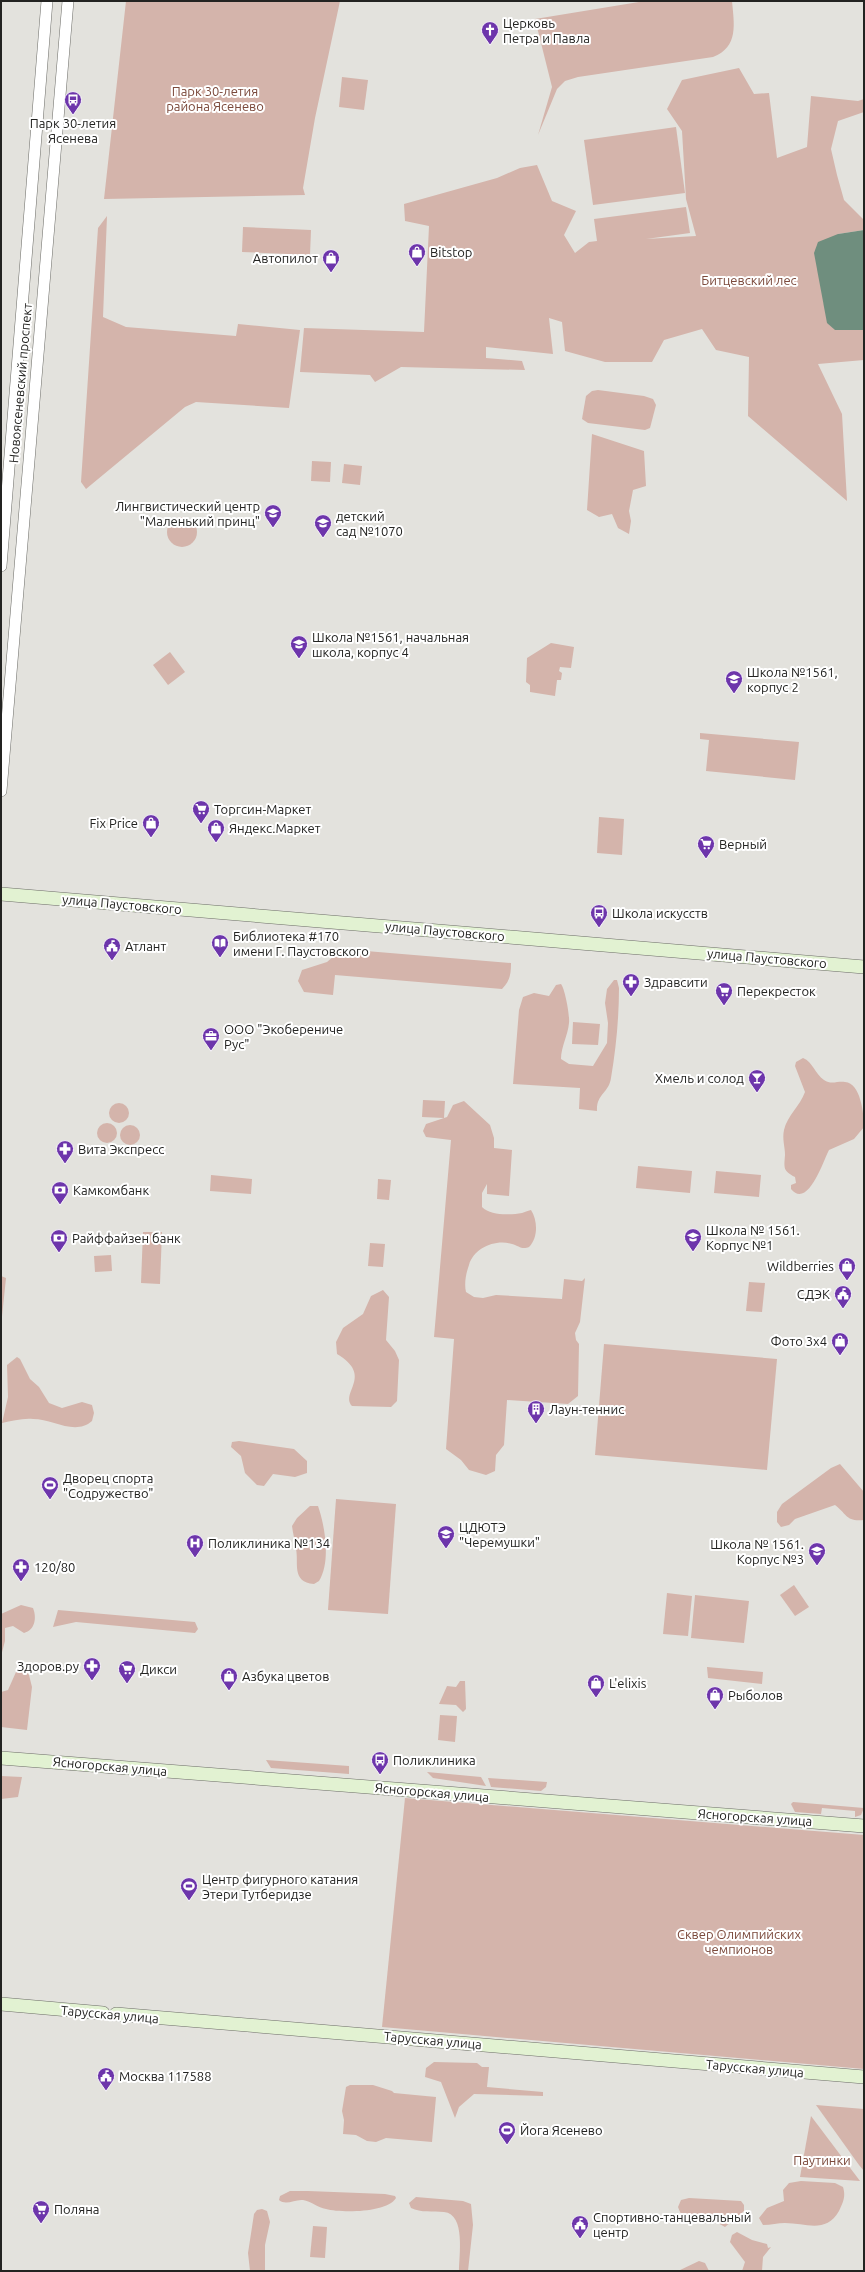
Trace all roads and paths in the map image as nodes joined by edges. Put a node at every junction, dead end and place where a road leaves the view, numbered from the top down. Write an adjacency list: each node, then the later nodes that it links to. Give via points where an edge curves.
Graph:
1 (47, 1): 3 (street, Новоясеневский проспект)
2 (68, 1): 4 (street, Новоясеневский проспект)
3 (1, 566)
4 (1, 791)
5 (1, 894): 6 (main road, улица Паустовского)
6 (864, 967)
7 (1, 1758): 8 (main road, Ясногорская улица)
8 (864, 1826)
9 (1, 2004): 10 (main road, Тарусская улица)
10 (864, 2077)

